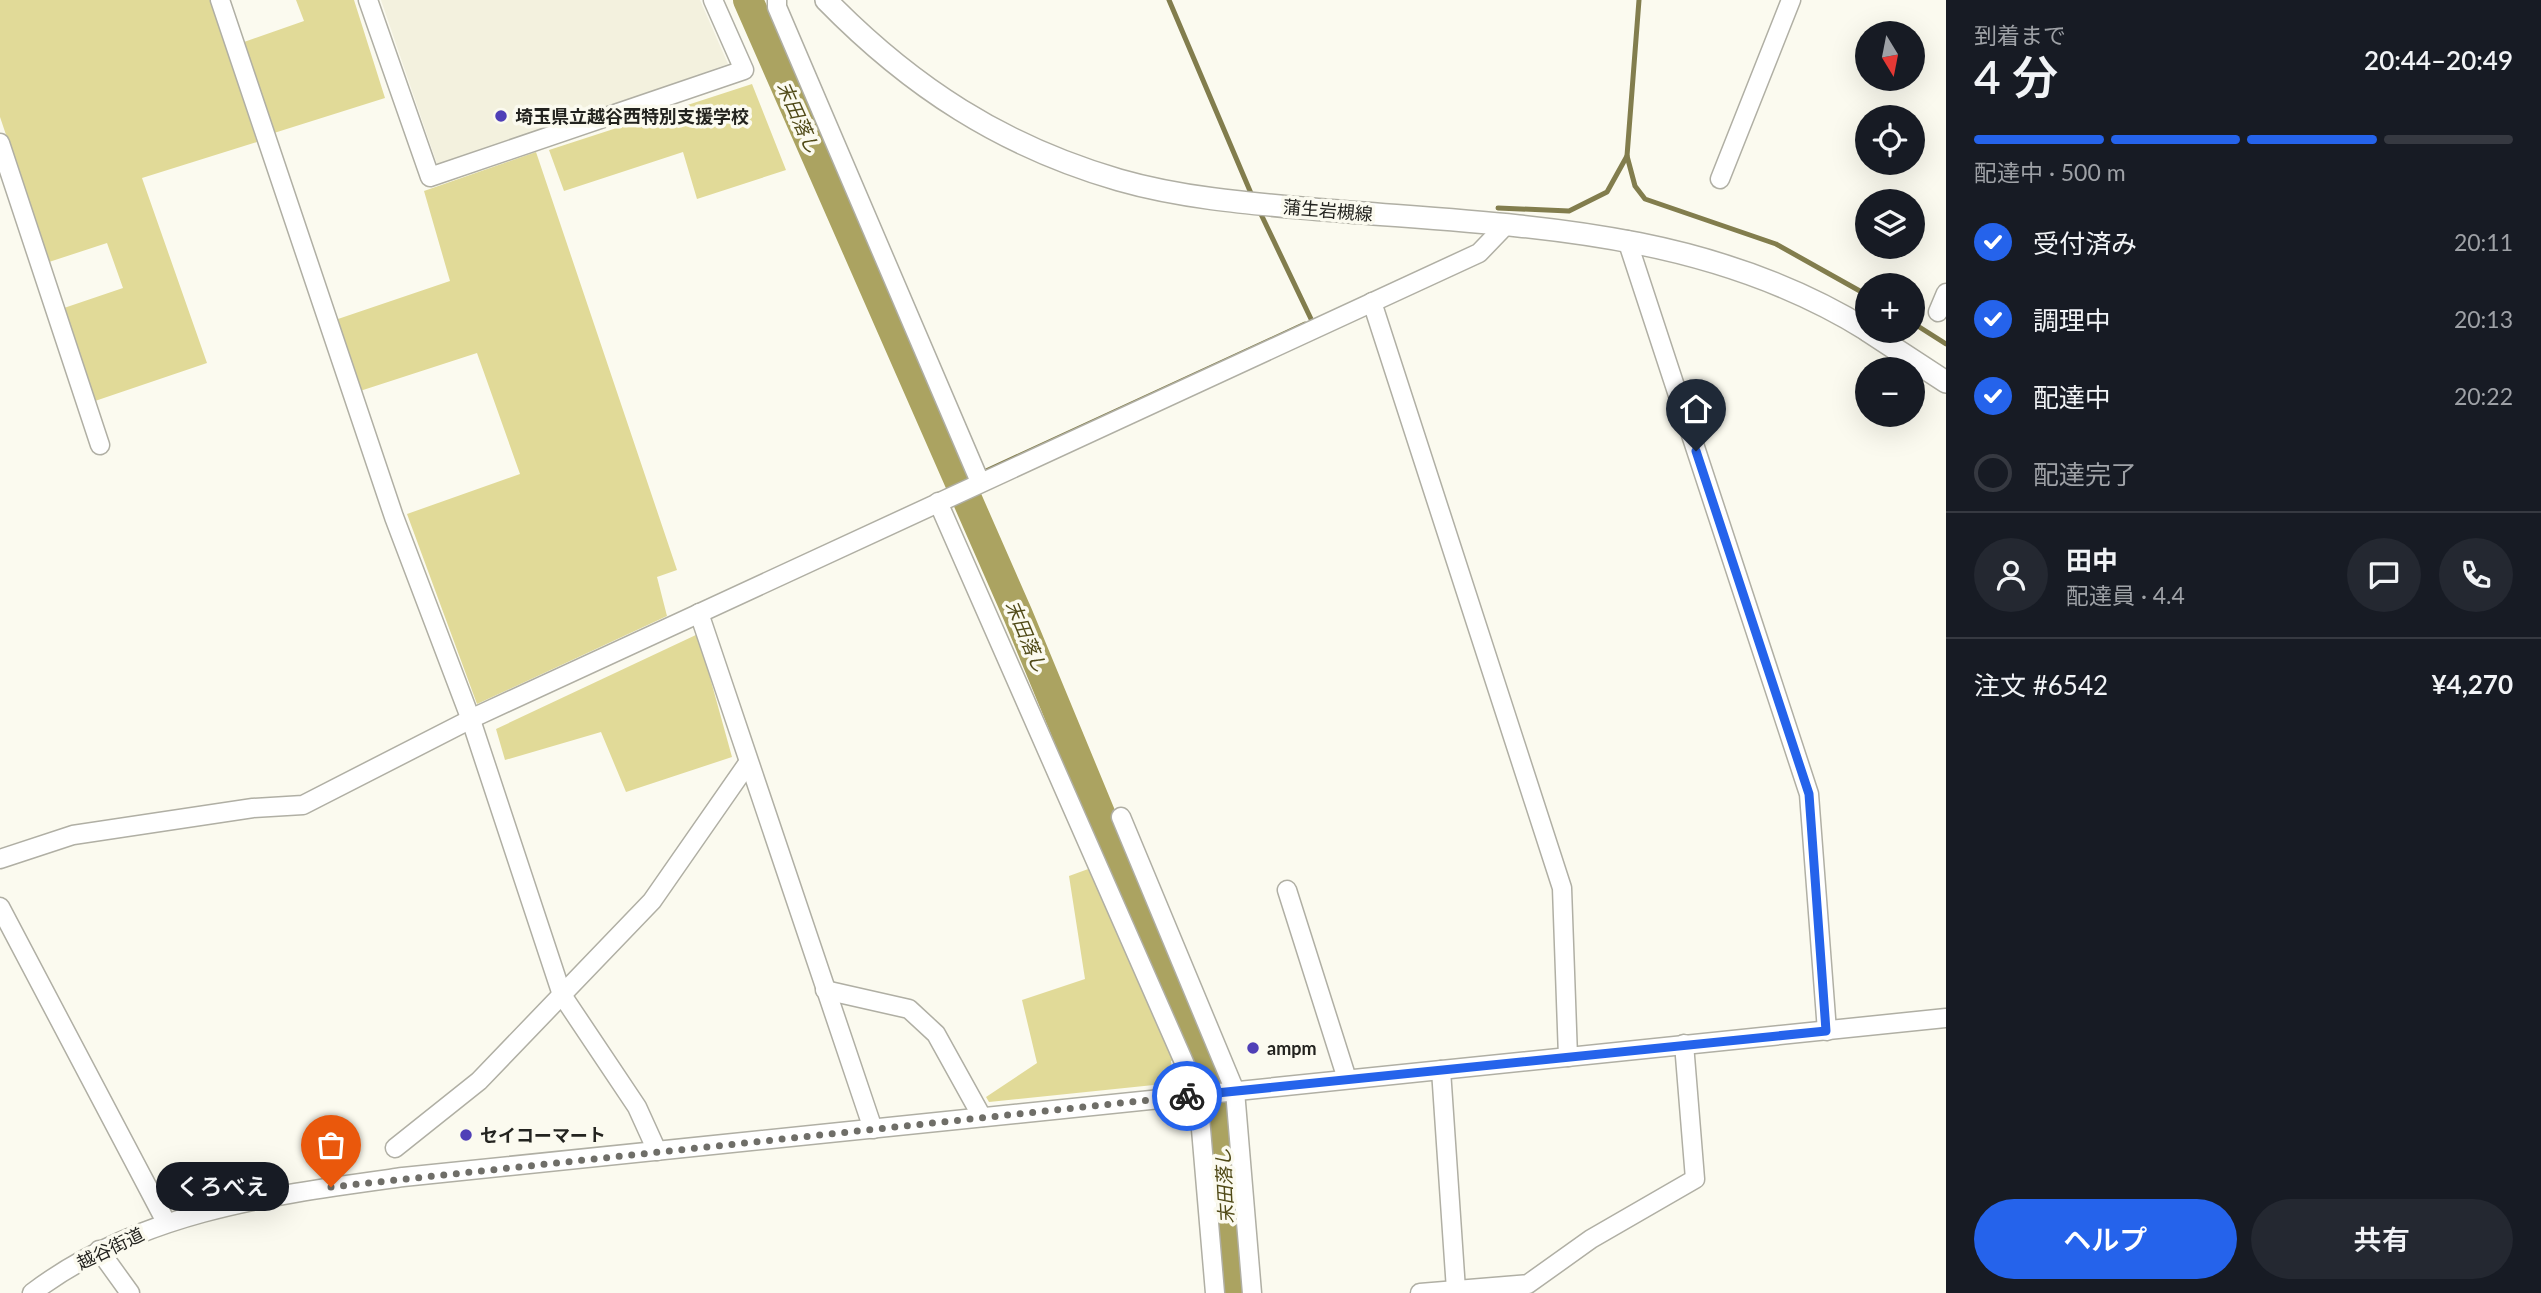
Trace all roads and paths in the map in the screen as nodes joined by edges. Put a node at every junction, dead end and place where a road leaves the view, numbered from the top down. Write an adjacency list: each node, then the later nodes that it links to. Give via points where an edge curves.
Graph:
1 (220, 0): 21 (street, via 394,517)
2 (368, 0): 3 (street, via 430,177 744,70)
3 (713, 0)
4 (776, 0): 18 (street)
5 (826, 0): 9 (main road, 蒲生岩槻線, via 876,48 992,131 1121,180 1248,203)
6 (1791, 0): 8 (street)
7 (0, 143): 17 (street)
8 (1720, 179)
9 (1504, 227): 10 (main road, 蒲生岩槻線); 12 (street, via 1479,253)
10 (1627, 240): 14 (main road, 蒲生岩槻線, via 1696,255 1773,281); 30 (street, via 1809,794)
11 (1946, 293): 13 (street)
12 (1372, 302): 18 (street); 32 (street, via 1562,888)
13 (1938, 312)
14 (1855, 323)
15 (1886, 343): 16 (main road, 蒲生岩槻線)
16 (1946, 382)
17 (100, 445)
18 (981, 482): 19 (street)
19 (938, 502): 20 (street); 36 (street)
20 (699, 613): 21 (street); 22 (street)
21 (471, 720): 24 (street, via 303,805 253,808 74,835); 28 (street)
22 (748, 764): 27 (street); 28 (street, via 652,901)
23 (1121, 817): 35 (street)
24 (0, 859)
25 (1287, 890): 34 (street)
26 (0, 907): 41 (street)
27 (825, 990): 37 (street, via 909,1009 936,1034); 38 (street)
28 (562, 995): 39 (street, via 479,1081); 40 (street, via 638,1107)
29 (1946, 1018): 30 (street, 越谷街道)
30 (1826, 1031): 31 (street, 越谷街道)
31 (1685, 1044): 32 (street, 越谷街道); 43 (street, via 1695,1179 1591,1239 1528,1284)
32 (1568, 1057): 33 (street, 越谷街道)
33 (1441, 1070): 34 (street, 越谷街道); 43 (street)
34 (1347, 1079): 35 (street, 越谷街道)
35 (1235, 1091): 36 (street, 越谷街道); 47 (street)
36 (1198, 1094): 37 (street, 越谷街道); 46 (street)
37 (982, 1117): 38 (street, 越谷街道)
38 (873, 1129): 40 (street, 越谷街道)
39 (395, 1148)
40 (657, 1151): 41 (street, 越谷街道, via 283,1193)
41 (166, 1222): 42 (street, 越谷街道)
42 (99, 1250): 44 (street, 越谷街道); 45 (street)
43 (1457, 1290): 48 (street)
44 (32, 1293)
45 (130, 1293)
46 (1215, 1293)
47 (1252, 1293)
48 (1420, 1293)

